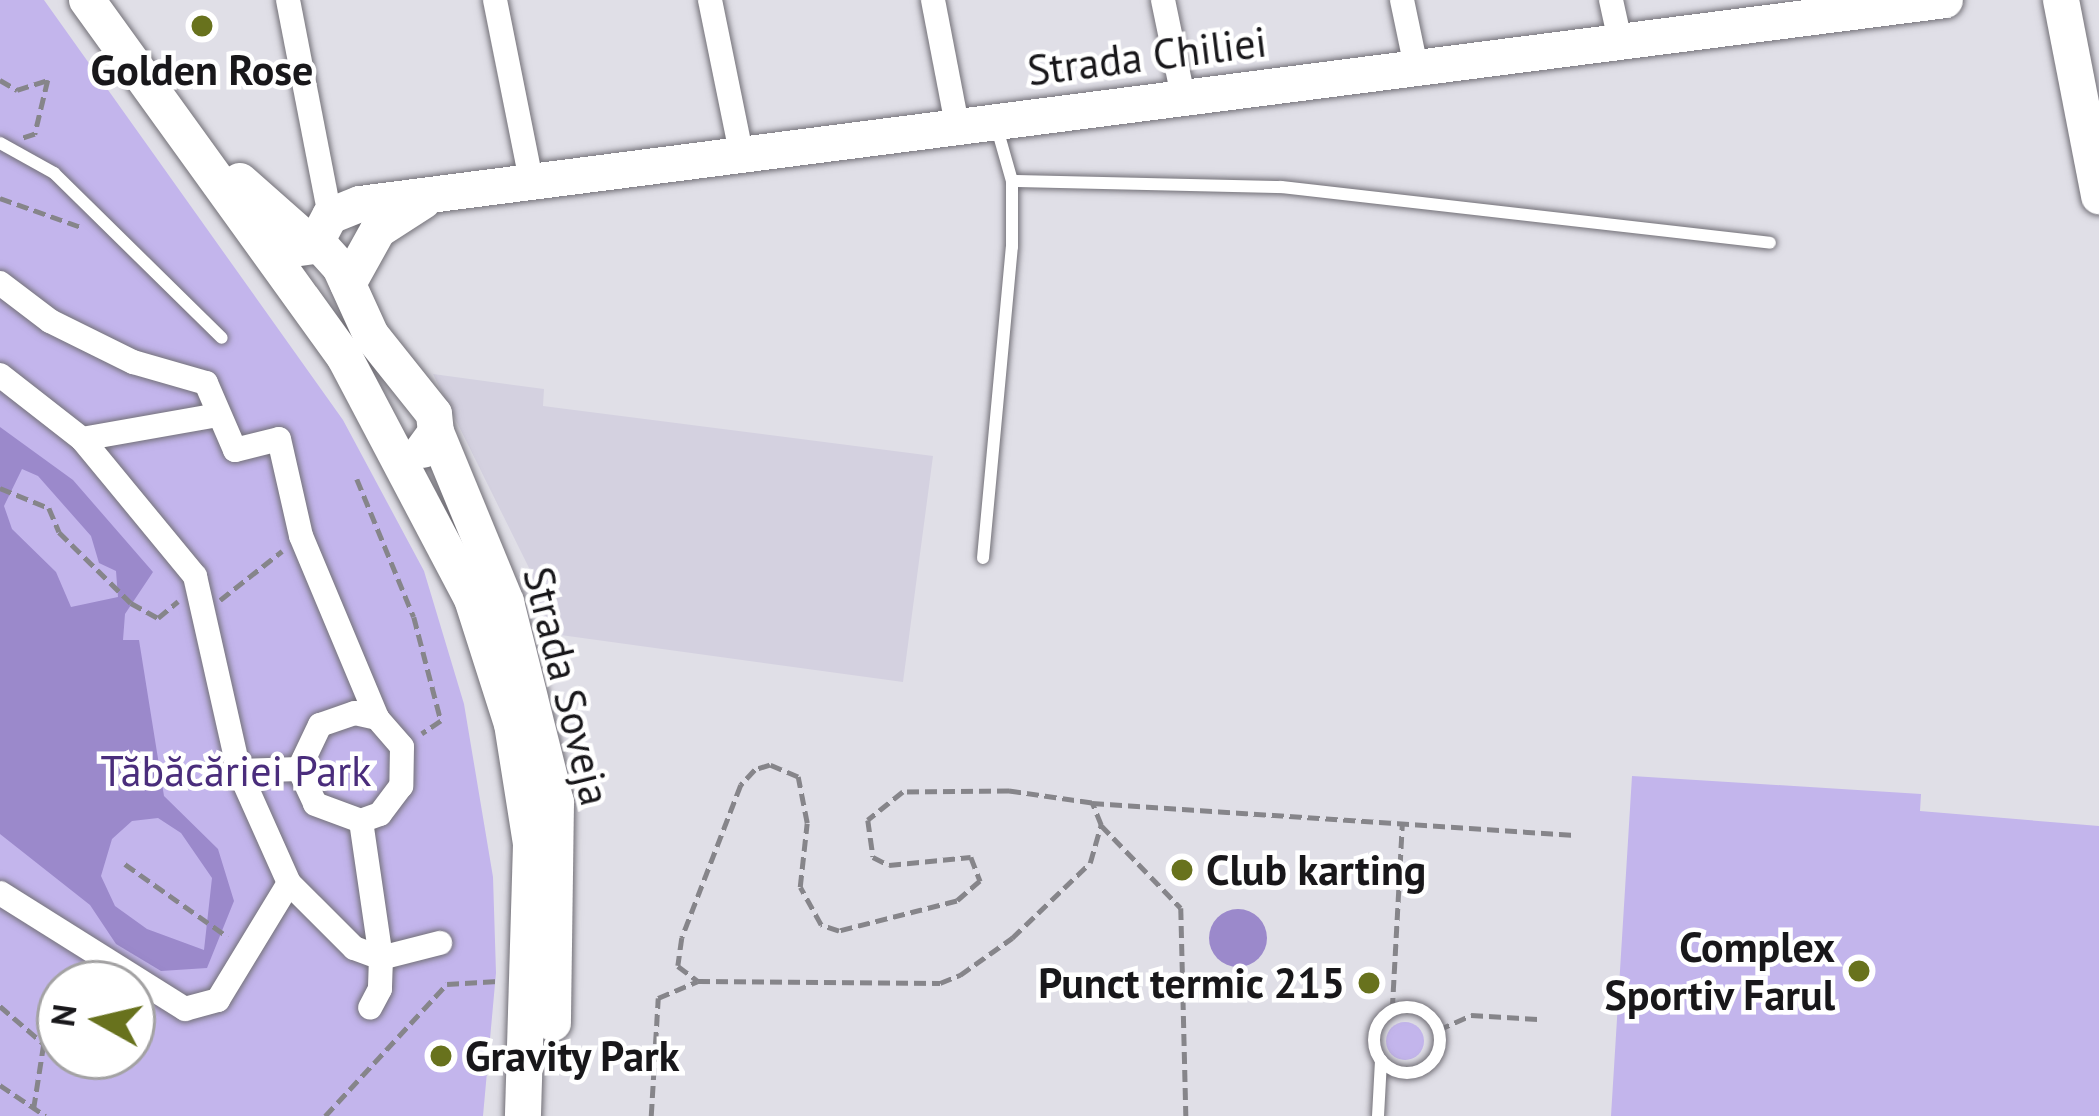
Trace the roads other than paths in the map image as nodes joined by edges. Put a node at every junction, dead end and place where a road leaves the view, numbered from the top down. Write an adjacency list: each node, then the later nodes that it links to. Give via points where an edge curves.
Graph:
1 (87, 0): 26 (main road)
2 (115, 0): 24 (main road, via 239,180)
3 (288, 0): 24 (street)
4 (495, 0): 20 (street)
5 (710, 0): 19 (street)
6 (932, 0): 17 (street)
7 (1163, 0): 15 (street)
8 (1402, 0): 14 (street)
9 (1611, 0): 13 (street)
10 (1945, 0): 12 (main road, Strada Chiliei)
11 (2062, 0): 23 (main road)
12 (1821, 8): 13 (main road, Strada Chiliei)
13 (1620, 41): 14 (main road, Strada Chiliei)
14 (1416, 67): 15 (main road, Strada Chiliei)
15 (1183, 97): 16 (main road, Strada Chiliei)
16 (994, 120): 17 (main road, Strada Chiliei); 21 (lane)
17 (957, 125): 19 (main road, Strada Chiliei)
18 (0, 143): 29 (lane, via 69,186)
19 (741, 152): 20 (main road, Strada Chiliei)
20 (531, 180): 22 (main road, Strada Chiliei)
21 (1012, 181): 25 (lane, via 1281,187); 35 (lane)
22 (431, 196): 24 (main road, Strada Chiliei); 28 (main road, Strada Chiliei, via 378,230)
23 (2099, 196)
24 (328, 222): 26 (main road, via 291,250); 28 (main road, Strada Soveja, via 332,255)
25 (1770, 244)
26 (282, 272): 34 (main road, Strada Soveja, via 355,374)
27 (0, 283): 31 (street, via 50,321 133,362 206,383)
28 (348, 284): 32 (main road, Strada Soveja, via 371,335 434,414)
29 (222, 338)
30 (0, 375): 33 (street)
31 (218, 416): 33 (street); 36 (street, via 235,450 279,439 301,536)
32 (436, 432): 34 (main road, via 422,450); 47 (main road, Strada Soveja, via 512,620 556,802 561,913)
33 (82, 439): 38 (street, via 194,576)
34 (391, 449): 46 (main road, Strada Soveja, via 457,561 512,724 531,844)
35 (982, 558)
36 (377, 718): 37 (street, via 355,713 320,725); 39 (street, via 402,747 401,786 380,814)
37 (299, 769): 38 (street); 39 (street, via 315,804)
38 (239, 771): 40 (street)
39 (361, 821): 43 (street)
40 (289, 883): 41 (street, via 218,1000 185,1010); 43 (street, via 328,930)
41 (0, 893)
42 (440, 943): 43 (street)
43 (381, 958): 44 (street)
44 (370, 1008)
45 (1381, 1060): 45 (lane, via 1402,1073 1422,1069 1437,1052 1438,1030 1414,1007 1392,1010 1374,1034); 48 (lane)
46 (523, 1116)
47 (547, 1116)
48 (1378, 1116)

